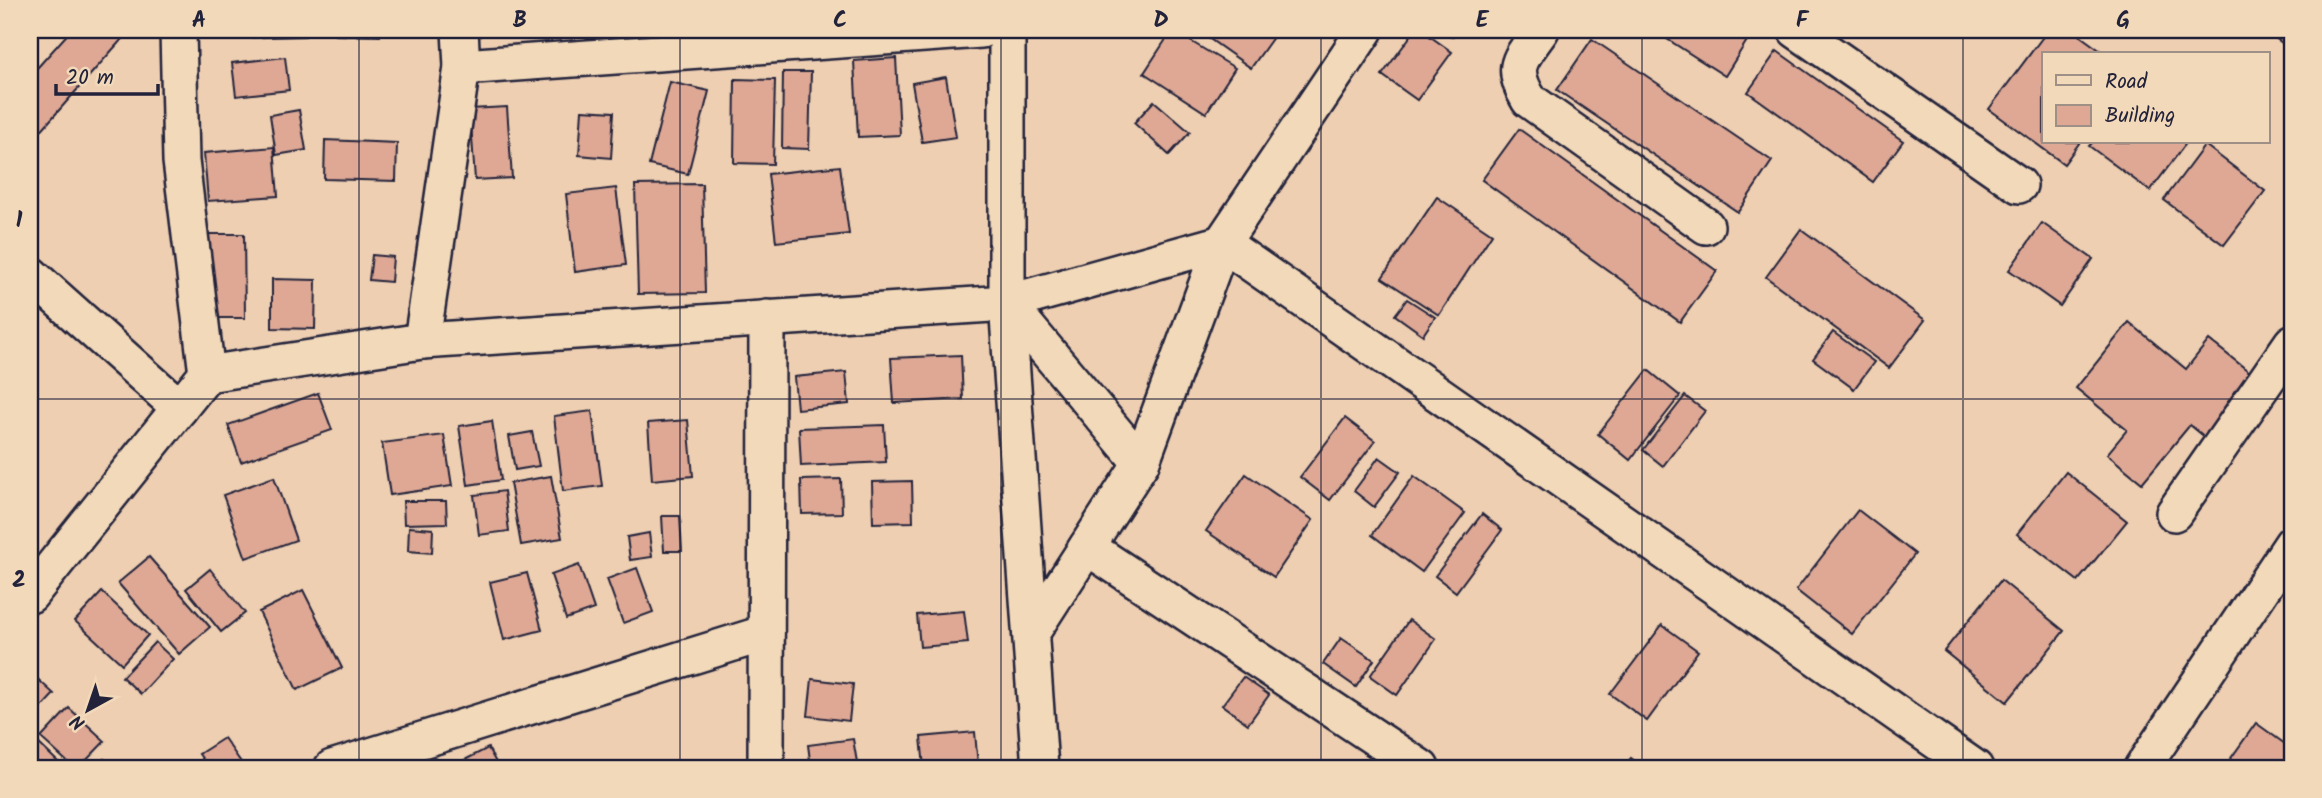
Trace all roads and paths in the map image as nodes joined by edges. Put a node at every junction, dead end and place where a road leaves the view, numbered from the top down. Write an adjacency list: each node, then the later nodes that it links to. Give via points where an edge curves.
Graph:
1 (178, 30): 18 (street, via 181,161)
2 (460, 30): 9 (street)
3 (981, 30): 8 (street)
4 (1007, 30): 14 (street)
5 (1365, 30): 12 (street)
6 (1541, 30): 11 (street, via 1519,62 1517,80 1529,100)
7 (1796, 30): 10 (street)
8 (711, 39): 9 (street)
9 (461, 67): 16 (street)
10 (2019, 185)
11 (1706, 226)
12 (1222, 243): 14 (street); 20 (street); 31 (street)
13 (30, 274): 19 (street)
14 (1007, 303): 15 (street); 20 (street); 25 (street)
15 (766, 318): 16 (street); 26 (street)
16 (422, 341): 18 (street)
17 (2292, 343): 21 (street)
18 (207, 374): 19 (street)
19 (180, 408): 24 (street)
20 (1141, 463): 23 (street)
21 (2174, 513)
22 (2292, 544): 32 (street)
23 (1087, 547): 25 (street); 30 (street)
24 (30, 595)
25 (1032, 632): 29 (street)
26 (766, 633): 27 (street); 28 (street)
27 (331, 768)
28 (766, 768)
29 (1040, 768)
30 (1421, 768)
31 (1975, 768)
32 (2143, 768)

